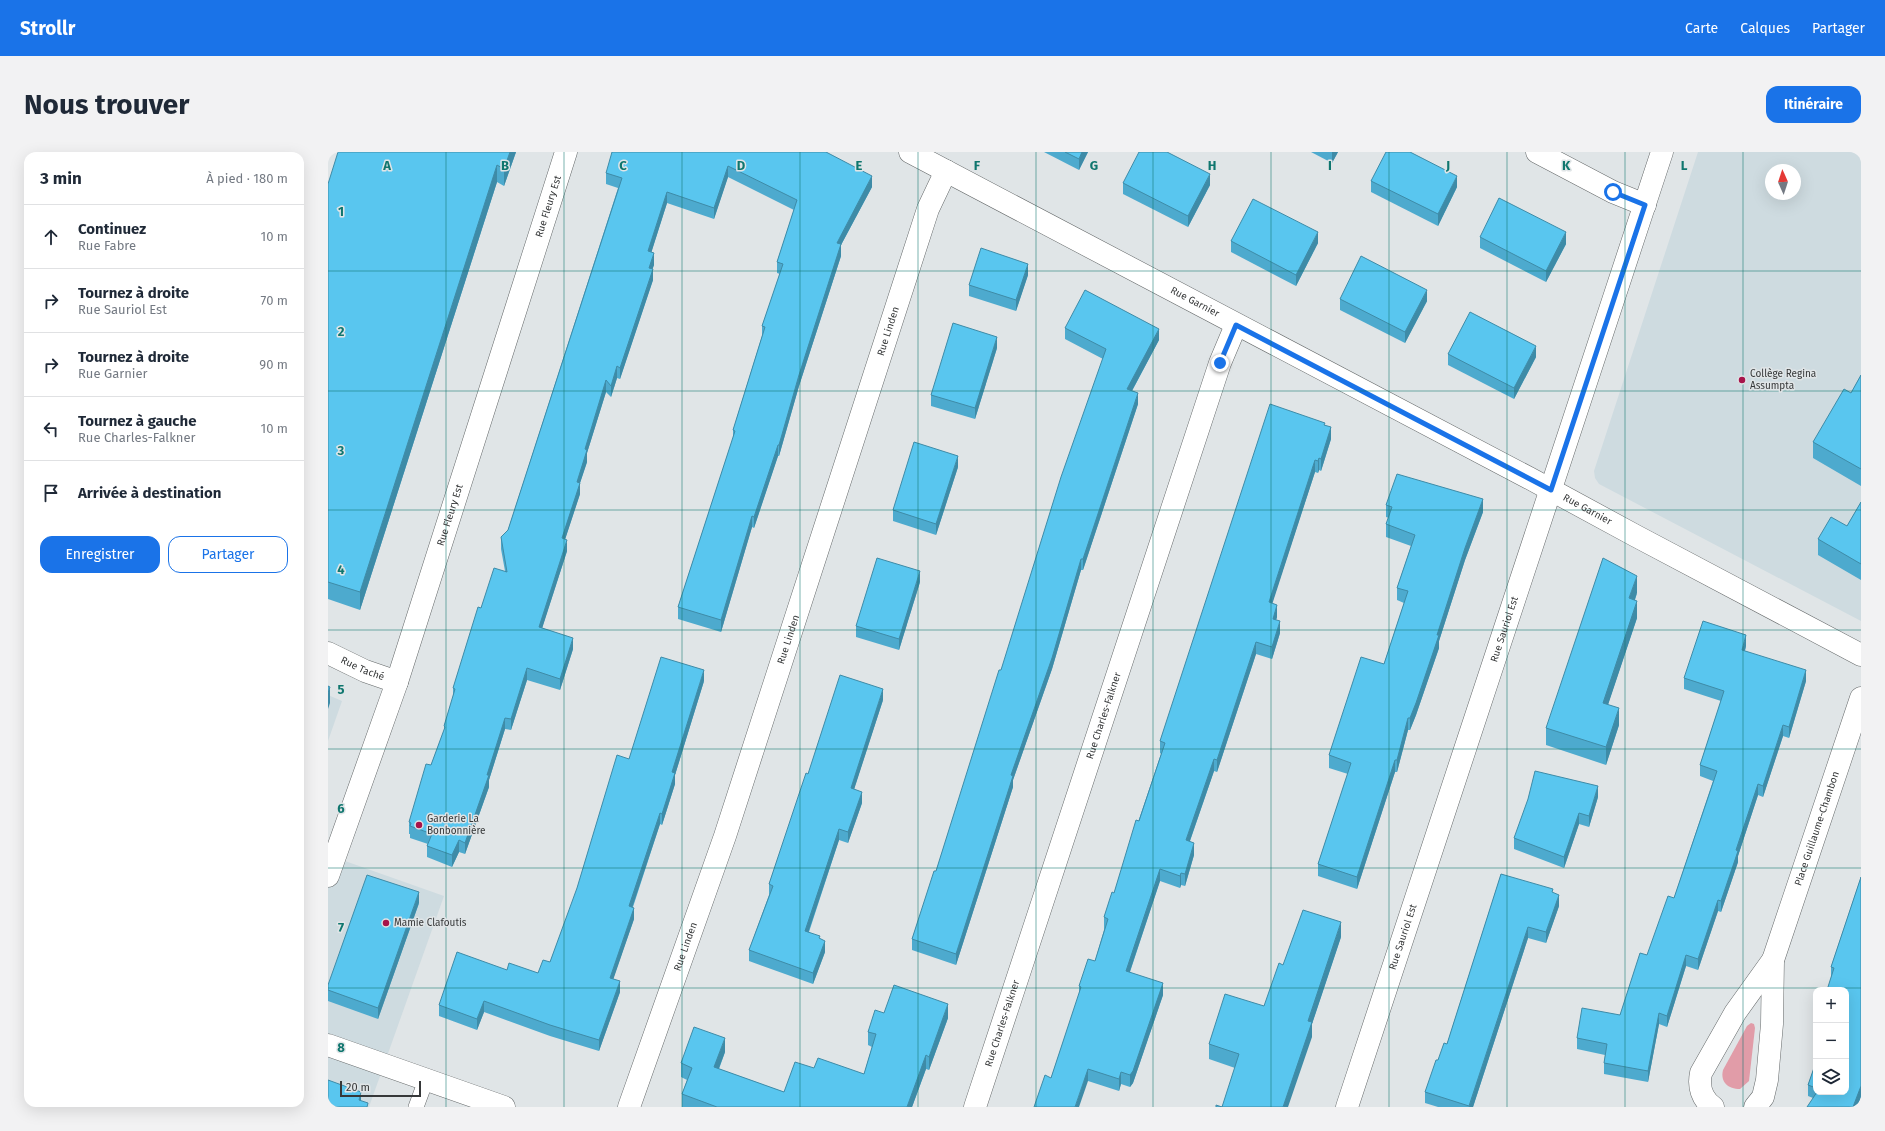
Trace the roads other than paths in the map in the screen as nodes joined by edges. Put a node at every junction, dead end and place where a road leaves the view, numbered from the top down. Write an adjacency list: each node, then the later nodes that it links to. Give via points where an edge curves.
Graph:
1 (566, 152): 11 (street, Rue Fleury Est)
2 (910, 152): 5 (street, Rue Garnier)
3 (1537, 152): 6 (street, via 1613,192)
4 (1662, 152): 6 (street, Rue Sauriol Est)
5 (946, 171): 7 (street, Rue Garnier); 19 (street, Rue Linden, via 928,209 725,836)
6 (1645, 205): 8 (street, Rue Sauriol Est)
7 (1236, 325): 8 (street, Rue Garnier); 20 (street, Rue Charles-Falkner, via 1220,363)
8 (1551, 490): 10 (street, Rue Garnier); 21 (street, Rue Sauriol Est)
9 (328, 653): 11 (street, Rue Taché, via 365,671)
10 (1861, 654)
11 (397, 682): 13 (street, Rue Fleury Est)
12 (1861, 698): 14 (street, Place Guillaume-Chambon)
13 (328, 876)
14 (1773, 960): 22 (street, Place Guillaume-Chambon, via 1735,1013 1701,1073 1701,1092); 23 (street, Place Guillaume-Chambon, via 1772,1024 1767,1080 1763,1097)
15 (328, 1045): 16 (street)
16 (426, 1080): 17 (lane); 18 (street)
17 (416, 1107)
18 (504, 1107)
19 (629, 1107)
20 (975, 1107)
21 (1347, 1107)
22 (1713, 1107)
23 (1755, 1107)

